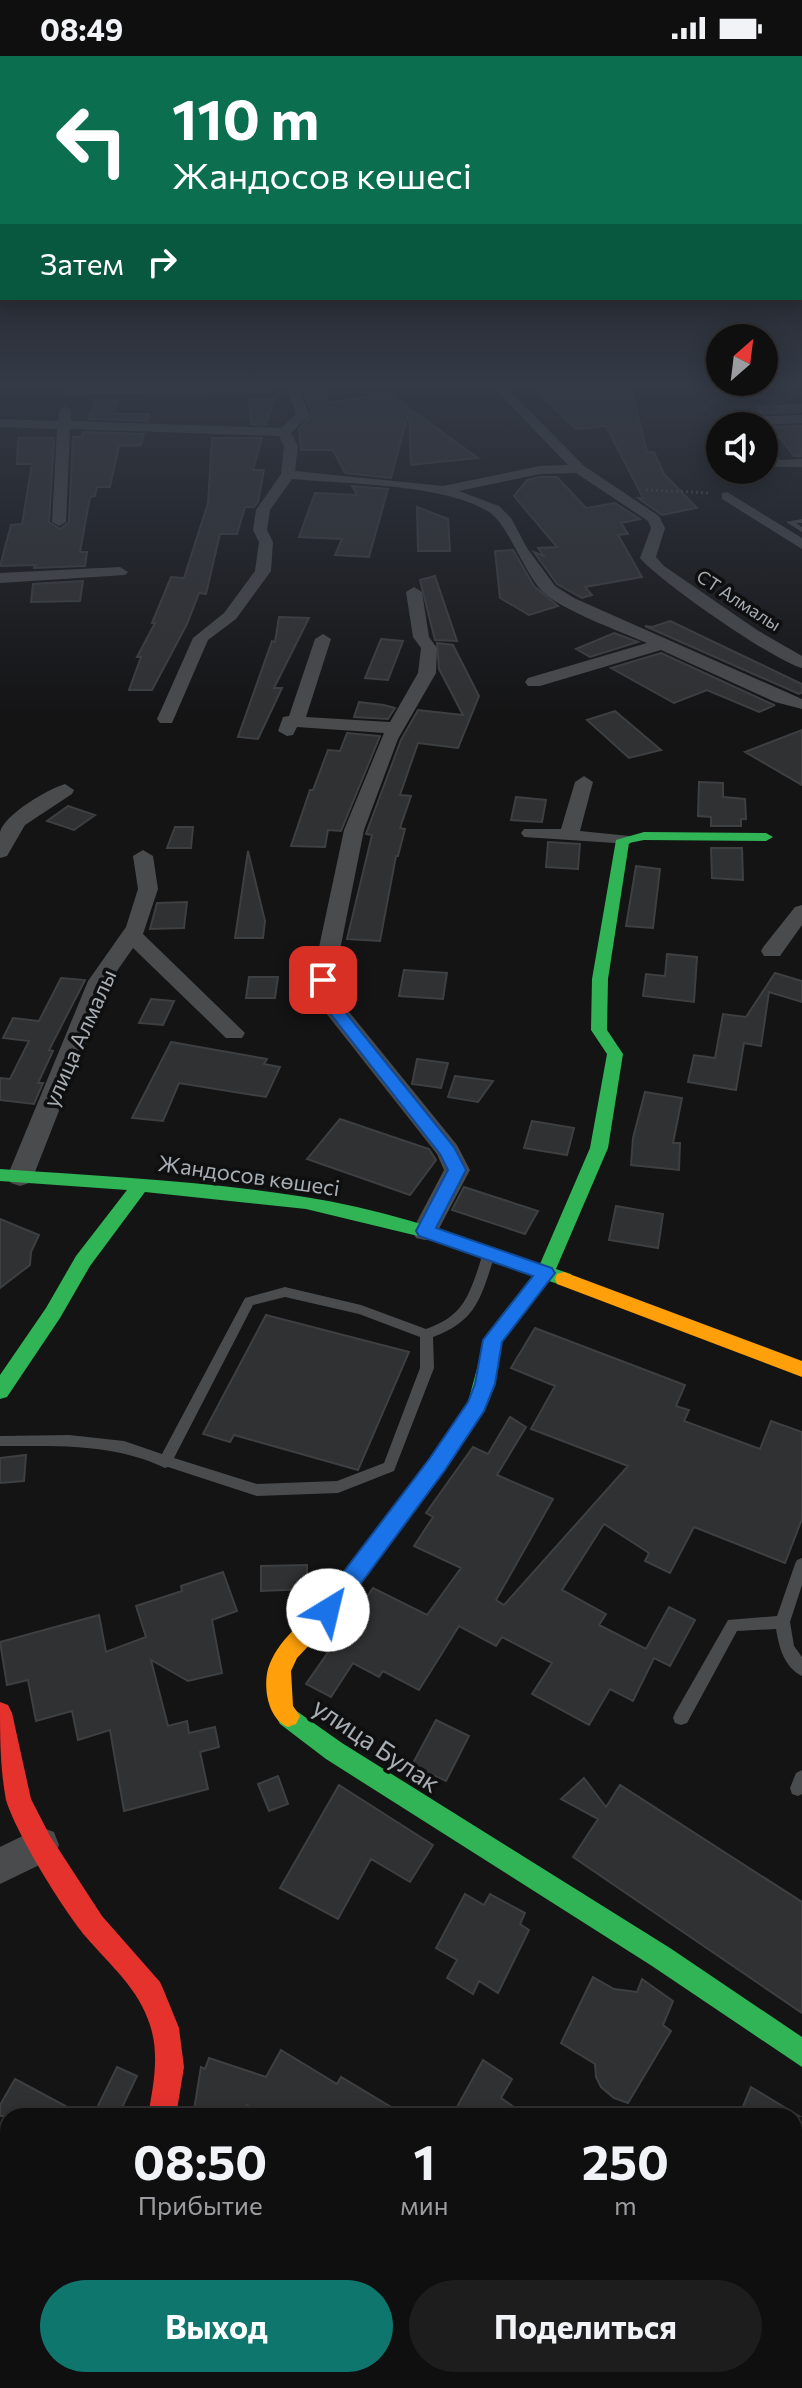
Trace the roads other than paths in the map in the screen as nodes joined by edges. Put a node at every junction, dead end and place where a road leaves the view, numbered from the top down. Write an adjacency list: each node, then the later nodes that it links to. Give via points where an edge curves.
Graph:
1 (60, 496): 7 (street)
2 (273, 496): 18 (street, via 263,510 260,530 266,542 263,571 230,616 201,638)
3 (459, 496): 14 (street, via 494,509 506,521 549,589)
4 (622, 496): 15 (street, СТ Алмалы, via 654,519 658,528 648,558 659,569)
5 (727, 496): 9 (street)
6 (802, 521): 8 (lane, via 789,522)
7 (59, 522)
8 (802, 530)
9 (802, 545)
10 (120, 572): 11 (street)
11 (0, 578)
12 (414, 592): 19 (street, via 421,637 429,648 427,673)
13 (323, 639): 19 (street, via 291,726)
14 (662, 644): 16 (street); 17 (street)
15 (802, 663)
16 (534, 682)
17 (802, 704)
18 (166, 719)
19 (394, 728): 34 (street, via 354,830 323,980 330,1003 448,1151 457,1170)
20 (584, 782): 23 (street)
21 (65, 790): 26 (street, via 8,828)
22 (531, 833): 23 (street)
23 (569, 835): 25 (street)
24 (766, 837): 25 (street)
25 (623, 840): 36 (street, via 600,979 599,1030 615,1054 599,1148)
26 (0, 852)
27 (143, 856): 29 (street, улица Алмалы, via 148,889)
28 (802, 911): 30 (street)
29 (131, 934): 31 (street); 32 (street, улица Алмалы, via 99,981)
30 (772, 951)
31 (234, 1033)
32 (10, 1176): 33 (street, Жандосов көшесі)
33 (140, 1185): 34 (street, Жандосов көшесі, via 306,1203); 39 (street, via 83,1261)
34 (425, 1231): 35 (street, Жандосов көшесі)
35 (490, 1251): 36 (street, Жандосов көшесі); 37 (lane, via 467,1314 450,1328)
36 (545, 1273): 38 (street, Жандосов көшесі); 49 (street, улица Булак, via 493,1340 477,1405 328,1610 289,1651 279,1671 282,1711 334,1751 661,1957)
37 (426, 1334): 41 (lane, via 361,1310 285,1292 249,1301); 41 (lane, via 427,1368 389,1467 338,1487 257,1490)
38 (802, 1369)
39 (0, 1391)
40 (0, 1441): 41 (lane, via 69,1440 124,1447)
41 (165, 1462)
42 (802, 1564): 43 (lane)
43 (782, 1622): 44 (lane, via 787,1649); 46 (lane, via 733,1625)
44 (802, 1669)
45 (0, 1713): 47 (street, via 19,1801)
46 (681, 1718)
47 (41, 1845): 48 (street); 50 (street, via 93,1925 151,1991 165,2028 170,2067)
48 (0, 1866)
49 (802, 2053)
50 (163, 2108)

